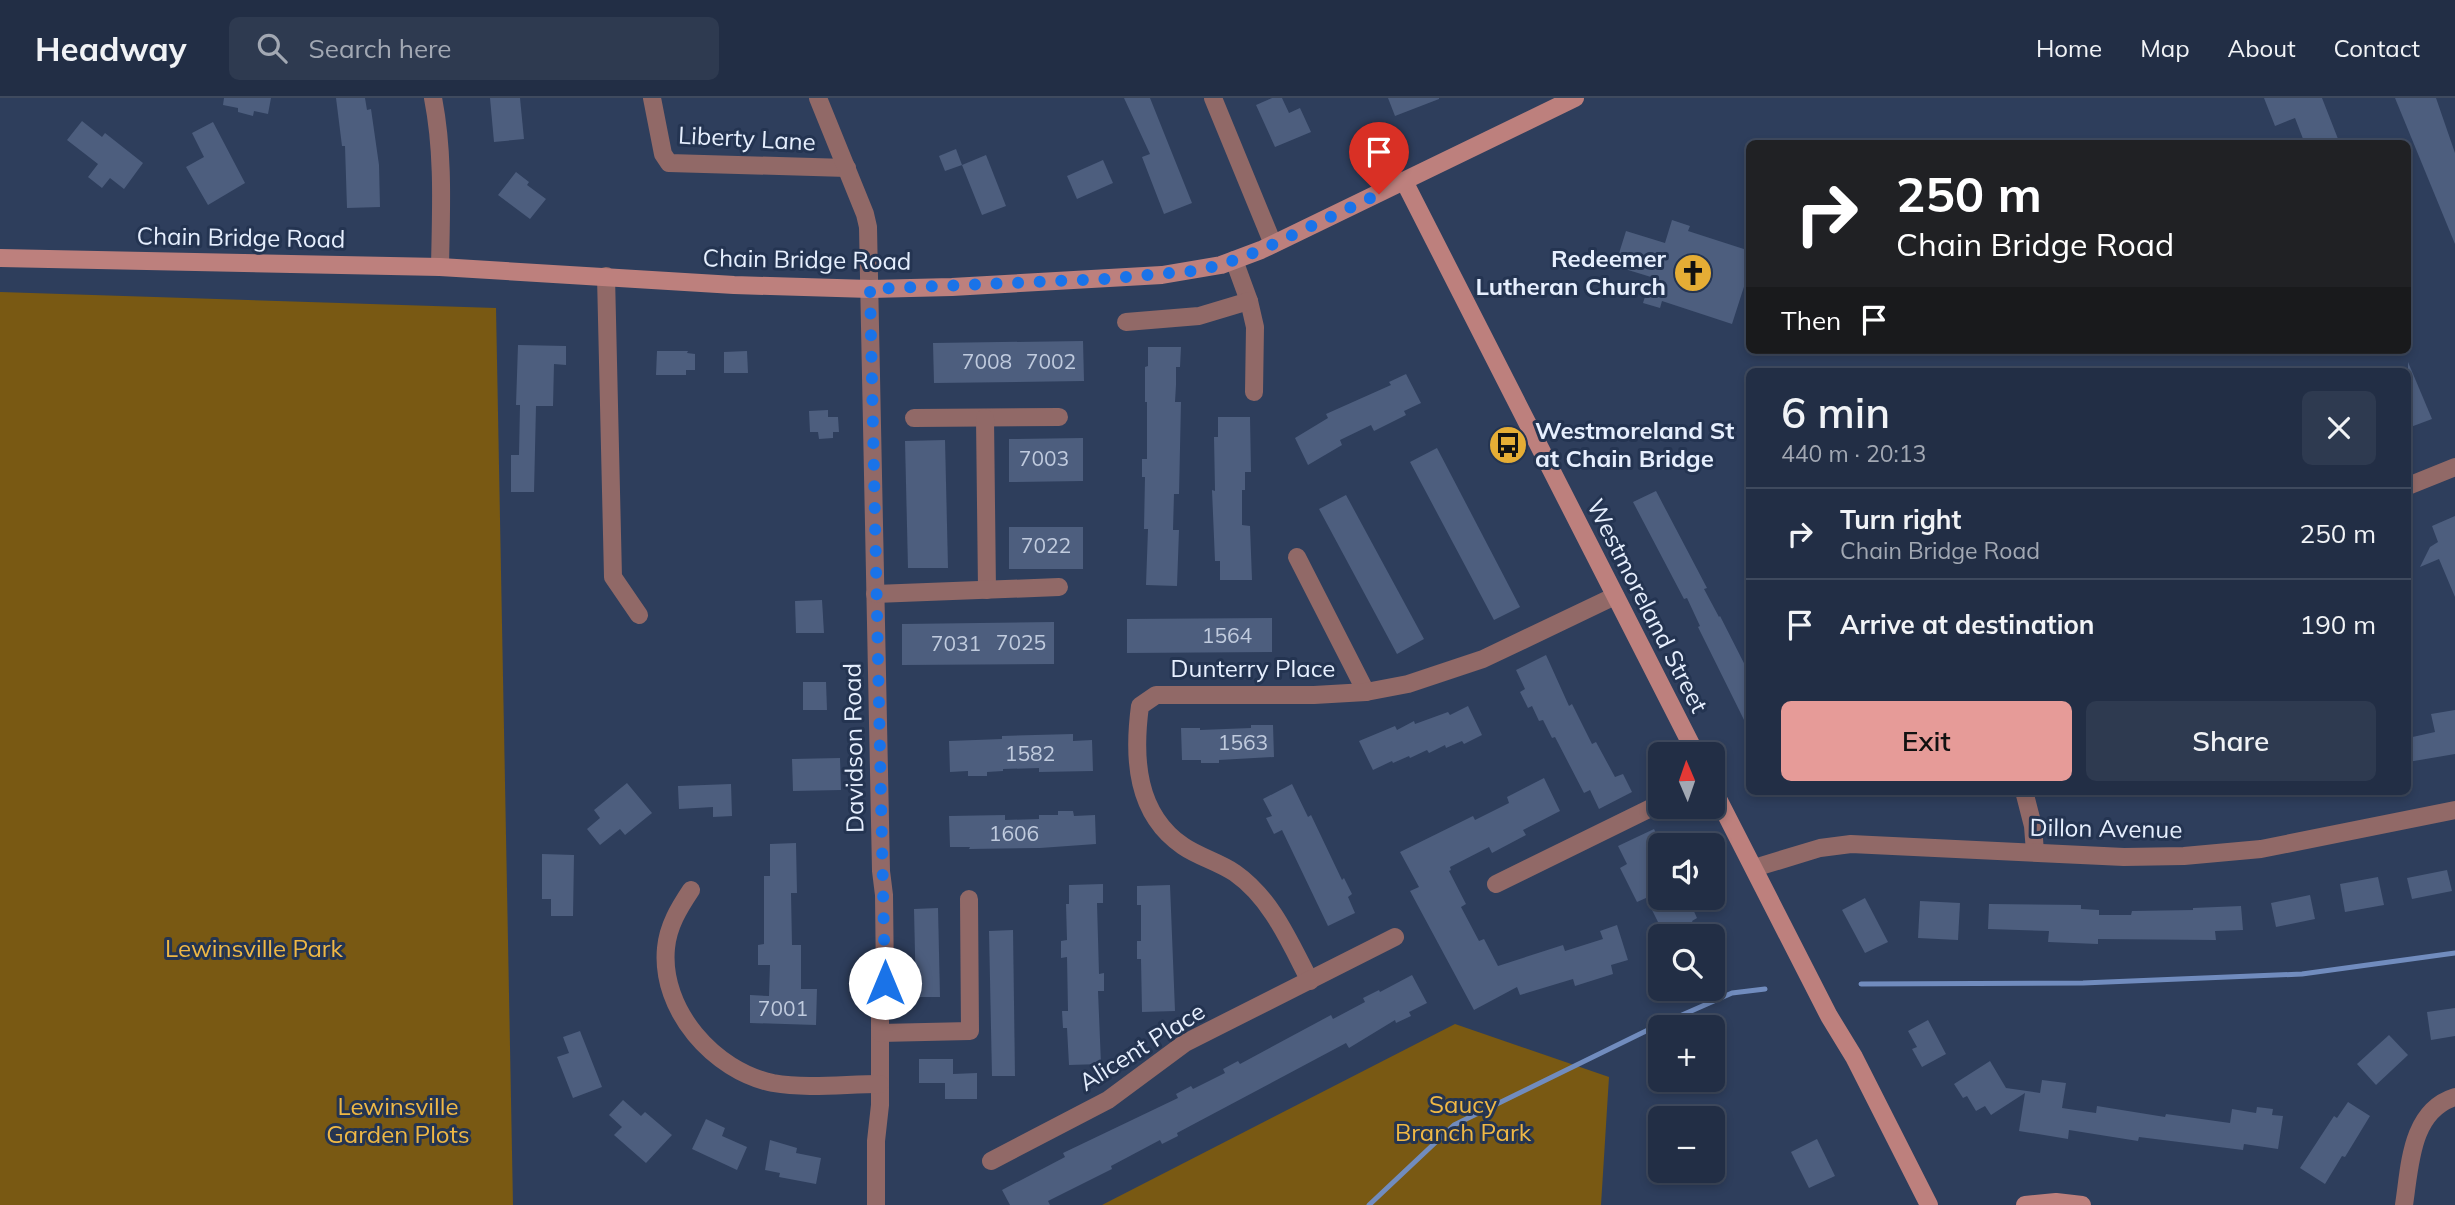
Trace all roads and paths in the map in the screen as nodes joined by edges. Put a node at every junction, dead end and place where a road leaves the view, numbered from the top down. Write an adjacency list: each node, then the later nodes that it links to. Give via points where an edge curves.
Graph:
1 (433, 98): 11 (street, via 442,174)
2 (652, 98): 6 (street, Liberty Lane, via 663,154 669,163)
3 (818, 98): 6 (street, Liberty Lane)
4 (1213, 98): 8 (street)
5 (1575, 98): 7 (main road, Chain Bridge Road)
6 (846, 168): 13 (street, Liberty Lane, via 867,220)
7 (1404, 181): 8 (main road, Chain Bridge Road); 26 (main road, Westmoreland Street)
8 (1273, 244): 10 (main road, Chain Bridge Road)
9 (0, 258): 11 (main road, Chain Bridge Road)
10 (1234, 260): 13 (main road, Chain Bridge Road, via 1146,276); 14 (street)
11 (440, 267): 12 (main road, Chain Bridge Road)
12 (606, 276): 13 (main road, Chain Bridge Road); 27 (street, via 613,577)
13 (870, 289): 25 (street, Davidson Road)
14 (1250, 302): 15 (street, via 1199,316); 16 (street, via 1255,327)
15 (1126, 322)
16 (1254, 393)
17 (914, 418): 18 (street)
18 (985, 418): 19 (street); 24 (street)
19 (1059, 418)
20 (2455, 467): 21 (street)
21 (2411, 485)
22 (1297, 557): 28 (street)
23 (1059, 587): 24 (street)
24 (987, 590): 25 (street)
25 (875, 594): 41 (street, Davidson Road, via 884,895 885,983)
26 (1615, 596): 28 (street, Dunterry Place, via 1483,659 1408,684); 29 (main road, Westmoreland Street)
27 (639, 615)
28 (1366, 692): 40 (street, Dunterry Place, via 1156,695 1140,706 1138,765 1150,812 1183,846 1234,872 1257,893 1276,916)
29 (1690, 742)
30 (2025, 795): 34 (street)
31 (1648, 809): 36 (street)
32 (2455, 810): 34 (street, Dillon Avenue, via 2238,852 2123,857)
33 (1726, 814): 35 (main road)
34 (2035, 852): 35 (street, Dillon Avenue, via 1851,844 1820,848)
35 (1754, 868): 46 (main road)
36 (1496, 884)
37 (691, 890): 42 (street, via 678,908 666,950 677,1004 706,1047 750,1076 772,1082)
38 (969, 899): 41 (street, via 970,1031)
39 (1395, 937): 40 (street, Alicent Place)
40 (1310, 982): 44 (street, Alicent Place, via 1185,1043 1108,1100)
41 (880, 1032): 42 (street, Davidson Road)
42 (880, 1084): 45 (street, Davidson Road)
43 (2455, 1097): 49 (street, via 2437,1107 2417,1134)
44 (991, 1161)
45 (876, 1205)
46 (1929, 1205)
47 (2025, 1205): 48 (main road)
48 (2082, 1205)
49 (2404, 1205)

